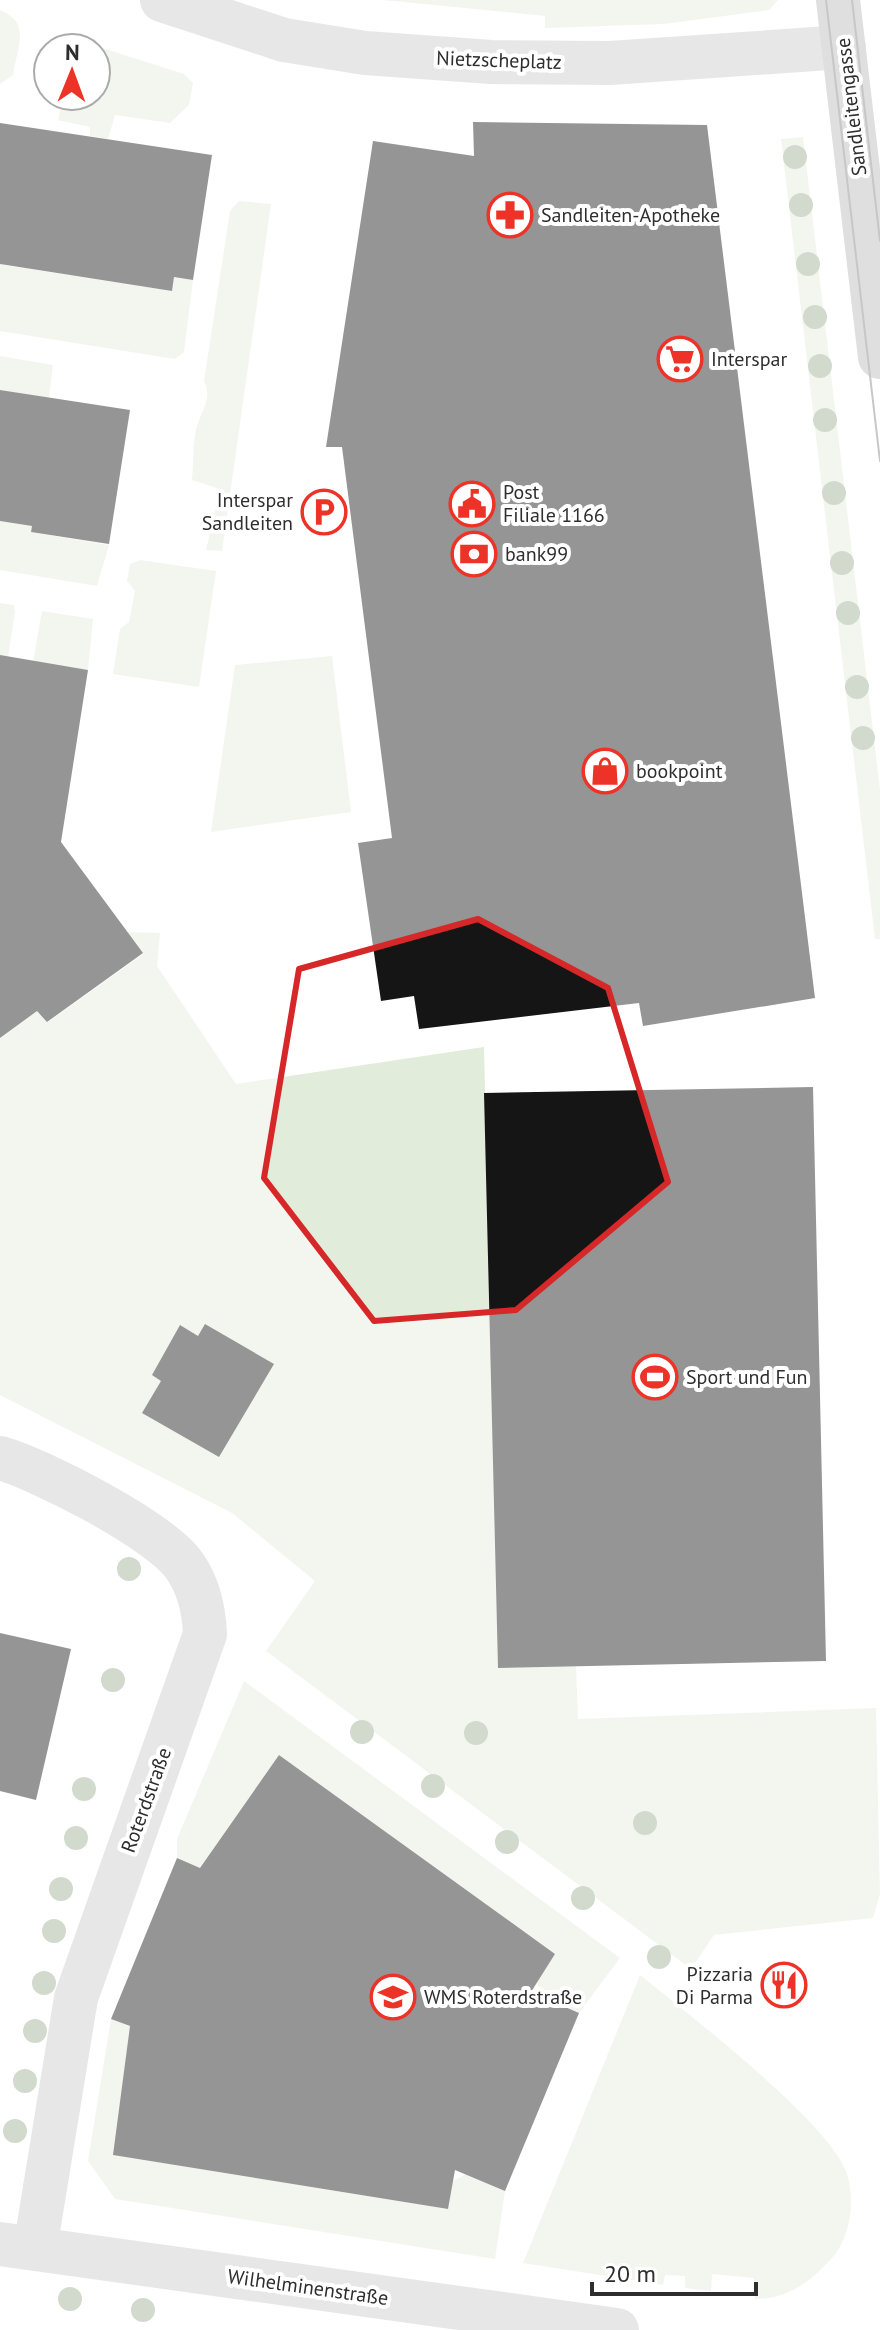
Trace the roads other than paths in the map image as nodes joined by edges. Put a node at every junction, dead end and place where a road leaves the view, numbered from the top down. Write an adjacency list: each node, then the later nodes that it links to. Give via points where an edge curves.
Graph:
1 (162, 0): 3 (street, Nietzscheplatz, via 284,40 365,53 491,62 610,63)
2 (838, 0): 3 (main road, Sandleitengasse)
3 (862, 45): 4 (main road, Sandleitengasse)
4 (880, 357)
5 (0, 1458): 6 (street, Roterdstraße, via 33,1468 165,1543 197,1586 204,1623 200,1649 76,1998)
6 (17, 2246): 7 (street, Wilhelminenstraße)
7 (617, 2330)

